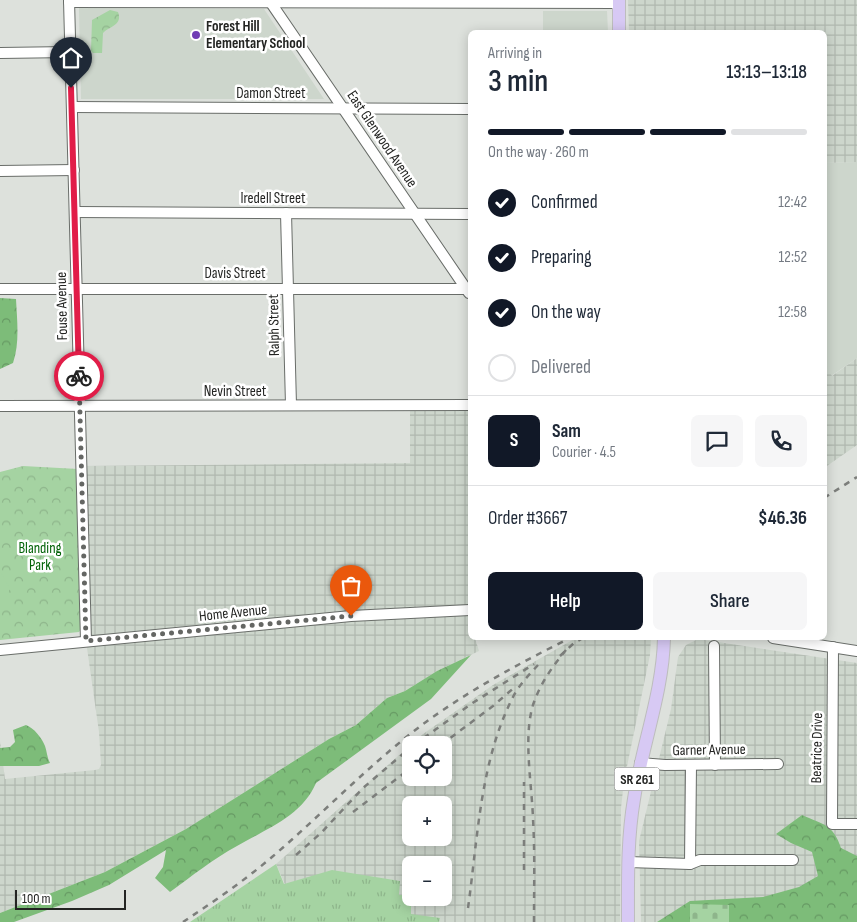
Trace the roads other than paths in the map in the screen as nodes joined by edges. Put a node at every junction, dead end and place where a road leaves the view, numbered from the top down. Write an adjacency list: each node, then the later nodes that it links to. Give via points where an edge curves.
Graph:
1 (69, 1): 2 (street); 6 (street, Fouse Avenue)
2 (270, 1): 3 (street); 9 (street, East Glenwood Avenue)
3 (455, 1): 4 (street)
4 (619, 2): 5 (main road)
5 (619, 30)
6 (70, 52): 7 (street); 8 (street, Fouse Avenue)
7 (0, 53)
8 (72, 107): 9 (street, Damon Street); 11 (street, Fouse Avenue)
9 (343, 108): 10 (street, Damon Street); 15 (street, East Glenwood Avenue)
10 (468, 109)
11 (74, 170): 12 (street); 13 (street, Fouse Avenue)
12 (0, 171)
13 (75, 212): 14 (street, Iredell Street); 17 (street, Fouse Avenue)
14 (286, 213): 15 (street, Iredell Street); 18 (street, Ralph Street)
15 (415, 214): 16 (street, Iredell Street); 20 (street, East Glenwood Avenue)
16 (468, 214)
17 (77, 288): 18 (street, Davis Street); 19 (street, Davis Street); 24 (street, Fouse Avenue)
18 (288, 288): 21 (street, Davis Street); 25 (street, Ralph Street)
19 (0, 289)
20 (468, 290)
21 (468, 291)
22 (468, 405): 25 (street, Nevin Street)
23 (0, 406): 24 (street, Nevin Street)
24 (80, 406): 25 (street, Nevin Street); 29 (street, Fouse Avenue)
25 (291, 406)
26 (468, 610): 29 (street, Home Avenue, via 351,616)
27 (664, 640): 34 (main road, SR 261, via 659,682)
28 (786, 640): 31 (street)
29 (86, 641): 32 (street, Home Avenue)
30 (714, 646): 37 (street)
31 (833, 647): 33 (street); 38 (street, Beatrice Drive, via 832,824)
32 (0, 650)
33 (857, 651)
34 (640, 763): 36 (street, Garner Avenue); 40 (main road, SR 261)
35 (778, 764): 37 (street, Garner Avenue)
36 (691, 765): 37 (street, Garner Avenue); 41 (street)
37 (715, 765)
38 (857, 824)
39 (793, 860): 41 (street, via 700,860)
40 (628, 862): 41 (street); 42 (main road, SR 261)
41 (690, 864)
42 (628, 922)

